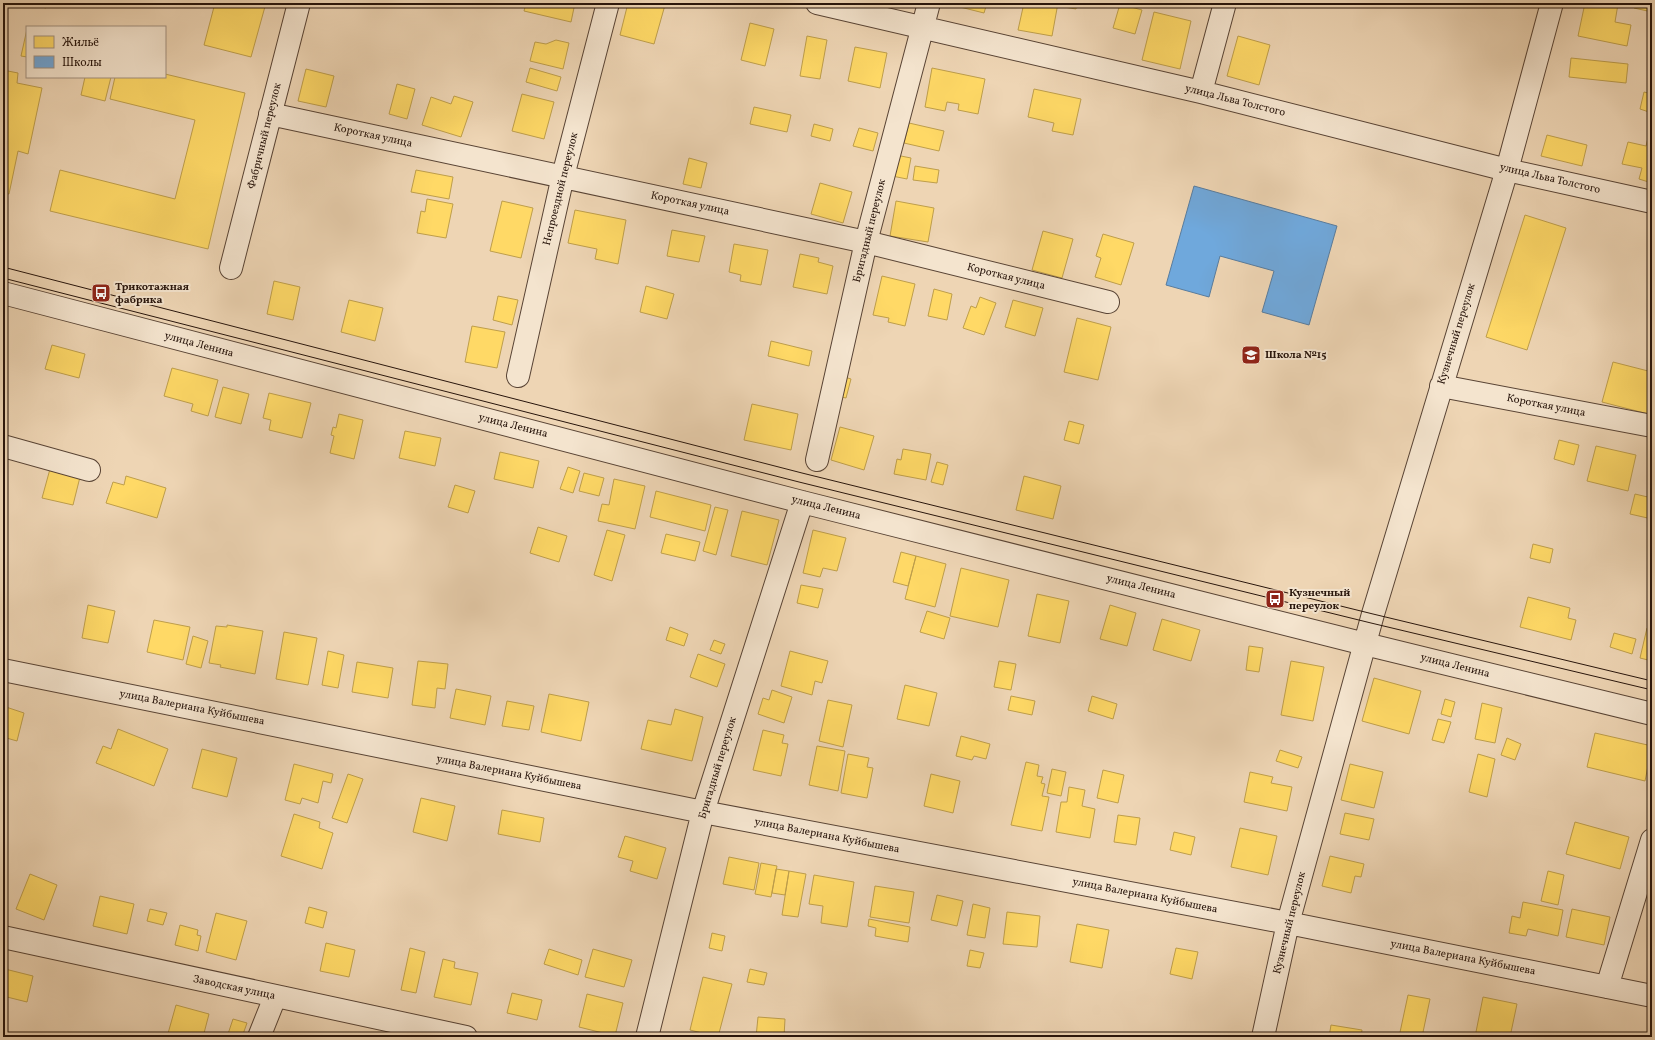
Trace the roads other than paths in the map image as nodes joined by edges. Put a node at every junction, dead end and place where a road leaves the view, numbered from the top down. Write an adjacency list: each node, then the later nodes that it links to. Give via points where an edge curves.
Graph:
1 (299, 3): 9 (street, Фабричный переулок)
2 (608, 3): 11 (street, Непроездной переулок)
3 (817, 3): 7 (street, улица Льва Толстого)
4 (929, 3): 7 (street, Бригадный переулок)
5 (1225, 3): 8 (street)
6 (1552, 3): 10 (street, Кузнечный переулок)
7 (924, 28): 8 (street, улица Льва Толстого); 13 (street, Бригадный переулок)
8 (1201, 92): 10 (street, улица Льва Толстого)
9 (270, 114): 11 (street, Короткая улица); 14 (street, Фабричный переулок)
10 (1507, 170): 12 (street, улица Льва Толстого); 18 (street, Кузнечный переулок)
11 (563, 176): 13 (street, Короткая улица); 17 (street, Непроездной переулок)
12 (1652, 202)
13 (866, 242): 16 (street, Короткая улица); 21 (street, Бригадный переулок)
14 (231, 268)
15 (3, 293): 23 (street, улица Ленина)
16 (1108, 302)
17 (518, 376)
18 (1441, 386): 19 (street, Короткая улица); 24 (street, Кузнечный переулок)
19 (1652, 426)
20 (3, 446): 22 (street)
21 (817, 460)
22 (88, 470)
23 (802, 502): 24 (street, улица Ленина); 27 (street, Бригадный переулок)
24 (1365, 644): 26 (street, улица Ленина); 29 (street, Кузнечный переулок)
25 (3, 670): 27 (street, улица Валериана Куйбышева)
26 (1652, 714)
27 (703, 812): 29 (street, улица Валериана Куйбышева); 36 (street, Бригадный переулок)
28 (1652, 840): 31 (street)
29 (1288, 923): 31 (street, улица Валериана Куйбышева); 37 (street, Кузнечный переулок)
30 (3, 937): 33 (street, Заводская улица)
31 (1607, 987): 32 (street, улица Валериана Куйбышева)
32 (1652, 996)
33 (275, 997): 34 (street); 35 (street, Заводская улица)
34 (259, 1037)
35 (466, 1037)
36 (647, 1037)
37 (1263, 1037)

